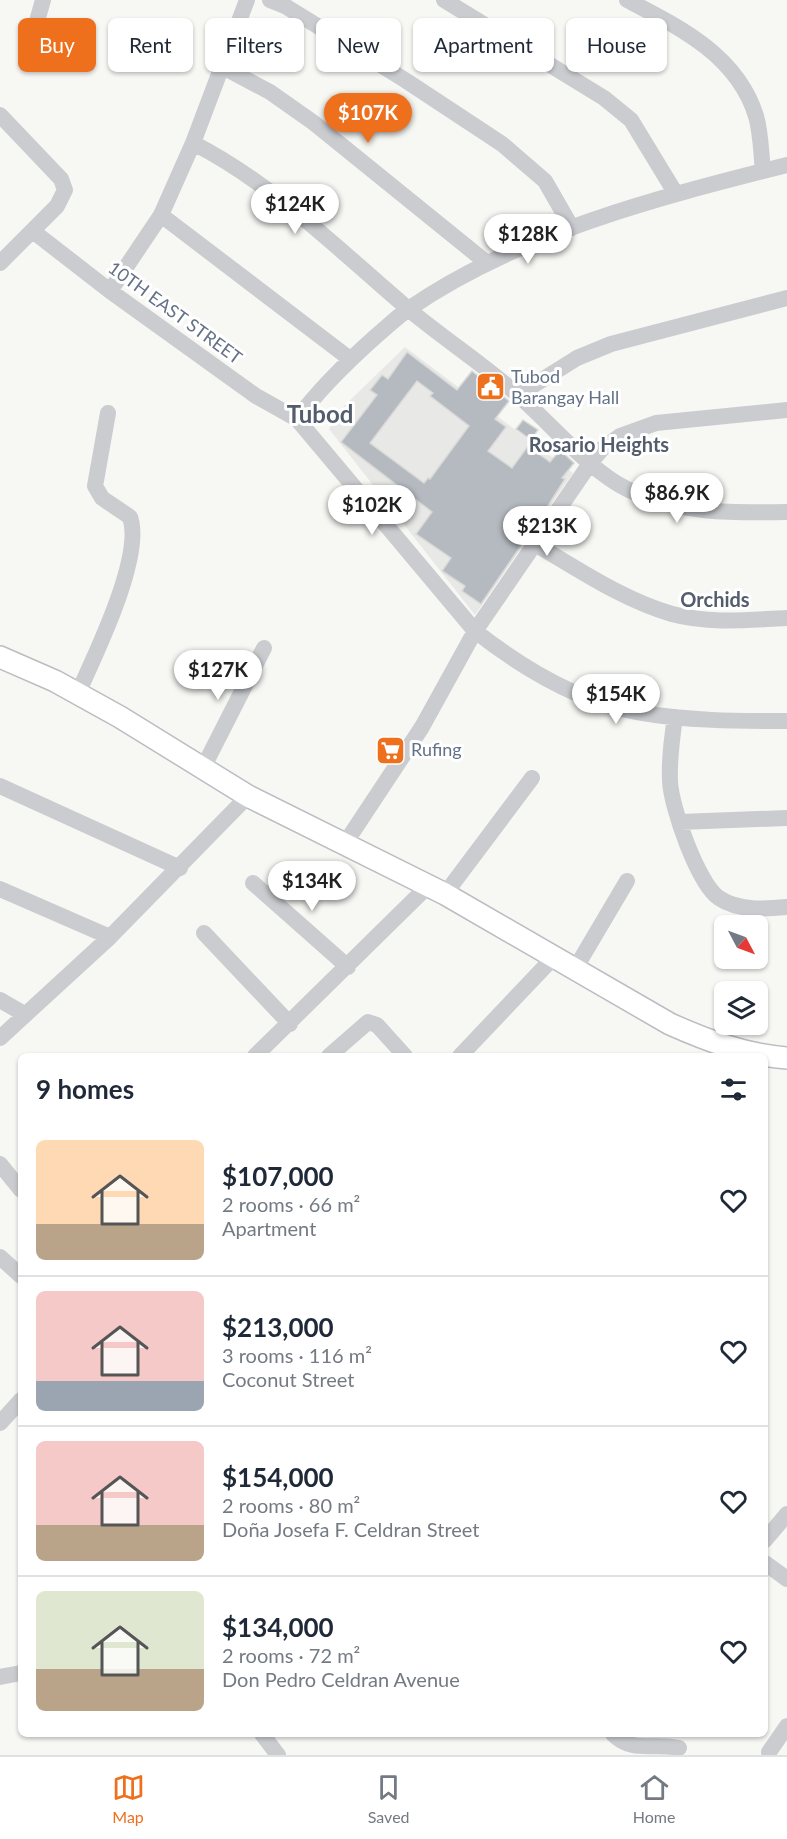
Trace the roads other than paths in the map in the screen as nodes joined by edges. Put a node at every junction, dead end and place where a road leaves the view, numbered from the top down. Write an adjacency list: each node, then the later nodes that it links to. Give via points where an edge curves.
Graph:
1 (247, 0): 7 (street)
2 (270, 0): 16 (street, via 395,74 502,144 545,182)
3 (444, 0): 14 (street, via 604,98 631,120)
4 (627, 0): 13 (street, via 687,33 731,69 757,118)
5 (38, 2): 6 (street)
6 (35, 18)
7 (240, 18)
8 (219, 72): 11 (street)
9 (232, 72): 18 (street, via 314,123)
10 (1, 117): 17 (street, via 65,184 57,206)
11 (194, 143): 15 (street); 22 (street, via 231,162 265,188)
12 (787, 165): 13 (street)
13 (763, 171): 14 (street)
14 (676, 194): 16 (street)
15 (161, 215): 20 (street); 23 (street)
16 (572, 228): 18 (street)
17 (34, 232): 19 (street); 20 (street, 10TH EAST STREET)
18 (487, 262): 22 (street)
19 (0, 264)
20 (110, 291): 27 (street, 10TH EAST STREET, via 263,401)
21 (787, 298): 24 (street, via 611,344 577,358)
22 (408, 309): 23 (street); 24 (street)
23 (350, 359): 27 (street)
24 (518, 395): 28 (street)
25 (787, 410): 28 (street, via 656,423 620,436)
26 (108, 413): 35 (street, via 95,486 102,498 130,517 134,534 118,599)
27 (297, 419): 32 (street)
28 (591, 462): 29 (street, via 625,488 692,510); 30 (street)
29 (787, 512)
30 (535, 544): 31 (street, via 621,593 671,614 730,621); 32 (street)
31 (787, 618)
32 (475, 632): 36 (street, via 527,667 593,699 636,712); 44 (street, via 422,727)
33 (264, 648): 38 (street)
34 (0, 657): 35 (main road)
35 (78, 693): 38 (main road)
36 (675, 717): 37 (street); 43 (street, via 670,780)
37 (787, 721)
38 (202, 770): 41 (main road)
39 (532, 778): 49 (street)
40 (0, 786): 45 (street)
41 (248, 796): 44 (main road); 45 (street)
42 (787, 818): 43 (street)
43 (680, 822): 50 (street, via 704,882 719,898 762,909)
44 (344, 844): 49 (main road)
45 (180, 868): 52 (street)
46 (627, 881): 55 (street)
47 (253, 883): 54 (street)
48 (0, 889): 52 (street)
49 (437, 890): 53 (main road); 54 (street)
50 (787, 907)
51 (204, 933): 58 (street)
52 (110, 937): 57 (street)
53 (554, 957): 55 (main road); 63 (street)
54 (348, 967): 58 (street)
55 (575, 969): 64 (main road, via 706,1040)
56 (0, 1000): 57 (street)
57 (24, 1014): 59 (street)
58 (291, 1024): 60 (street)
59 (0, 1038)
60 (258, 1053)
61 (332, 1053): 62 (street, via 368,1022 377,1025)
62 (402, 1053)
63 (463, 1053)
64 (752, 1053)
65 (768, 1056): 66 (main road)
66 (787, 1058)
67 (0, 1164): 68 (street)
68 (18, 1186)
69 (0, 1257): 70 (street)
70 (18, 1273)
71 (18, 1403): 72 (street)
72 (0, 1422)
73 (787, 1514): 74 (street)
74 (768, 1536)
75 (768, 1565): 76 (street)
76 (787, 1579)
77 (18, 1674): 78 (street)
78 (0, 1677)
79 (787, 1726): 83 (street)
80 (264, 1737): 84 (street)
81 (617, 1737): 82 (street, via 636,1747 664,1744)
82 (679, 1748)
83 (769, 1752)
84 (278, 1755)

